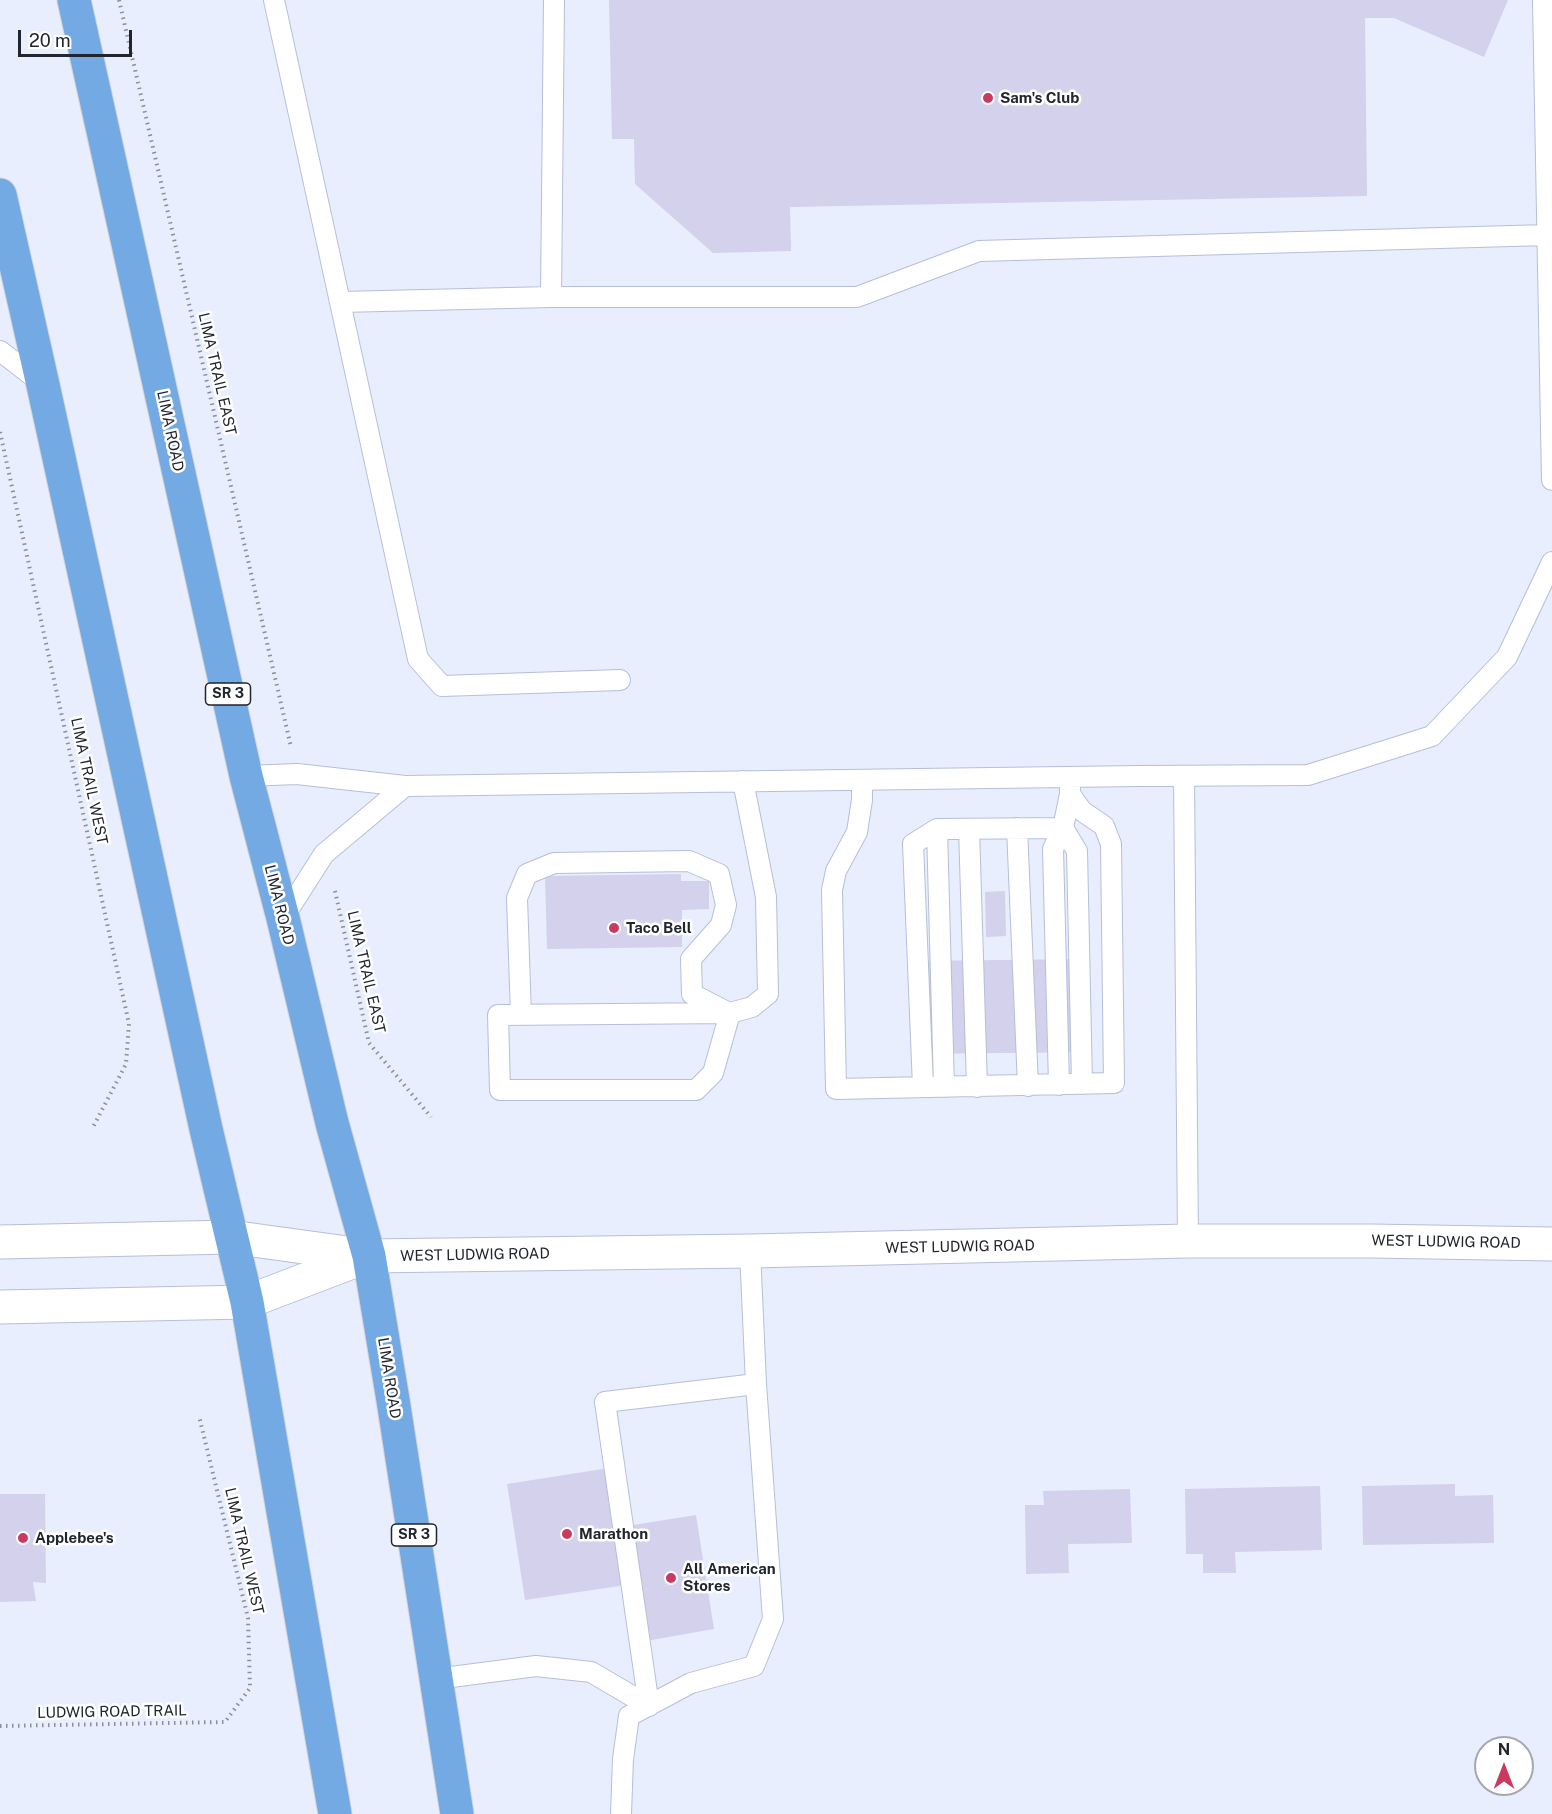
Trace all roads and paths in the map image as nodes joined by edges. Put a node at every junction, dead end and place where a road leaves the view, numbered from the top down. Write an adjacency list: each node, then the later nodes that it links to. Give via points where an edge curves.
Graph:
1 (74, 0): 17 (highway, LIMA ROAD / SR 3)
2 (119, 0): 16 (path, LIMA TRAIL EAST)
3 (274, 0): 9 (lane)
4 (554, 0): 8 (lane)
5 (1543, 0): 7 (lane)
6 (0, 195): 11 (highway)
7 (1547, 235): 8 (lane, via 979,251 857,297); 13 (lane)
8 (551, 297): 9 (lane)
9 (340, 302): 15 (lane, via 418,659 442,686)
10 (0, 351): 11 (lane)
11 (43, 385): 39 (highway)
12 (0, 432): 38 (path, LIMA TRAIL WEST, via 129,1024 126,1064)
13 (1552, 480)
14 (1552, 562): 18 (lane, via 1507,657 1432,736 1308,775)
15 (620, 680)
16 (292, 753)
17 (246, 776): 22 (lane, via 297,774); 28 (highway, LIMA ROAD / SR 3)
18 (1184, 776): 21 (lane); 40 (lane)
19 (862, 780): 20 (lane); 21 (lane); 34 (lane, via 857,831 836,871 832,890 836,1089)
20 (743, 781): 22 (lane); 29 (lane, via 766,897 768,994 752,1007)
21 (1070, 785): 24 (lane); 31 (lane, via 1082,811 1104,826 1111,844 1114,1083)
22 (405, 786): 28 (lane, via 324,854)
23 (1017, 828): 24 (lane); 26 (lane); 33 (lane)
24 (1063, 828): 31 (lane, via 1077,851); 32 (lane, via 1053,849)
25 (938, 829): 26 (lane); 34 (lane, via 913,844); 35 (lane)
26 (969, 829): 36 (lane)
27 (333, 884): 37 (path, LIMA TRAIL EAST, via 369,1043)
28 (283, 918): 44 (highway, LIMA ROAD / SR 3, via 332,1123)
29 (730, 1013): 30 (lane); 30 (lane, via 713,1073 696,1090 500,1090 498,1015); 30 (lane, via 692,994 691,959 722,925 726,905 719,874 689,861 554,863 527,874 517,898)
30 (521, 1015)
31 (1082, 1084): 32 (lane)
32 (1059, 1085): 33 (lane)
33 (1028, 1086): 36 (lane)
34 (922, 1087): 35 (lane)
35 (944, 1087): 36 (lane)
36 (977, 1087)
37 (431, 1117)
38 (92, 1129)
39 (231, 1237): 41 (main road, WEST LUDWIG ROAD); 44 (main road, WEST LUDWIG ROAD); 45 (highway)
40 (1188, 1241): 42 (main road, WEST LUDWIG ROAD); 43 (main road, WEST LUDWIG ROAD)
41 (0, 1242)
42 (1552, 1244)
43 (750, 1251): 44 (main road, WEST LUDWIG ROAD); 47 (lane)
44 (369, 1256): 45 (main road, WEST LUDWIG ROAD); 49 (highway, LIMA ROAD / SR 3)
45 (247, 1302): 46 (main road, WEST LUDWIG ROAD); 53 (highway)
46 (0, 1307)
47 (756, 1384): 50 (lane, via 773,1619 754,1666 691,1683); 50 (lane, via 605,1402)
48 (199, 1416): 51 (path, LIMA TRAIL WEST, via 248,1618 250,1688)
49 (436, 1679): 50 (lane, via 536,1666 591,1672); 54 (highway, LIMA ROAD / SR 3)
50 (649, 1706): 55 (lane, via 629,1716)
51 (225, 1722): 52 (path, LUDWIG ROAD TRAIL)
52 (0, 1726)
53 (335, 1814)
54 (457, 1814)
55 (621, 1814)

